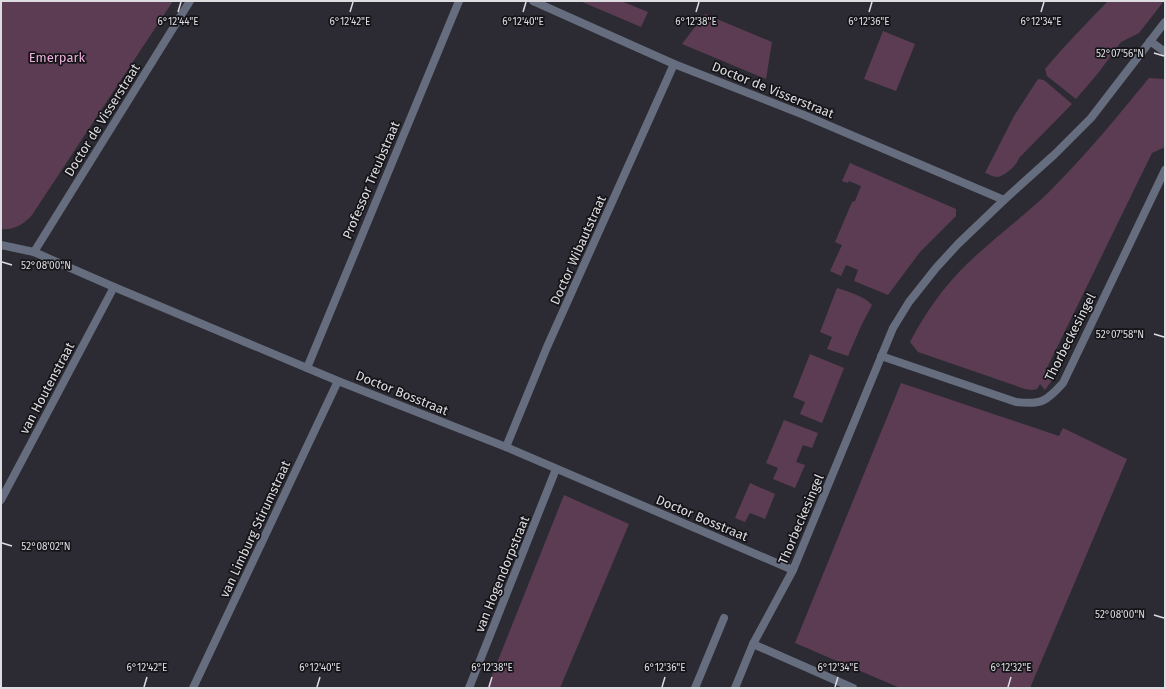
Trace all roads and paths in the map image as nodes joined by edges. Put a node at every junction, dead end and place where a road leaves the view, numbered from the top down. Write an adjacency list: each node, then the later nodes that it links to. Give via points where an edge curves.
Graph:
1 (190, 1): 11 (street, Doctor de Visserstraat)
2 (459, 1): 14 (street, Professor Treubstraat)
3 (533, 1): 7 (street, Doctor de Visserstraat)
4 (1165, 22): 5 (street, Thorbeckesingel)
5 (1150, 41): 6 (street); 9 (street, Thorbeckesingel, via 1091,118)
6 (1165, 52)
7 (674, 64): 9 (street, Doctor de Visserstraat, via 804,115); 16 (street, Doctor Wibautstraat, via 547,347)
8 (1165, 170): 13 (street, Thorbeckesingel, via 1063,383 1045,400 1037,404 1016,402)
9 (1004, 200): 13 (street, Thorbeckesingel, via 958,244 909,302 893,328)
10 (1, 245): 11 (street, Doctor Bosstraat)
11 (34, 252): 12 (street, Doctor Bosstraat)
12 (114, 287): 14 (street, Doctor Bosstraat); 18 (street, van Houtenstraat)
13 (881, 356): 19 (street, Thorbeckesingel)
14 (307, 368): 15 (street, Doctor Bosstraat)
15 (338, 381): 16 (street, Doctor Bosstraat); 22 (street, van Limburg Stirumstraat)
16 (506, 447): 17 (street, Doctor Bosstraat)
17 (556, 469): 19 (street, Doctor Bosstraat); 23 (street, van Hogendorpstraat)
18 (1, 500)
19 (793, 570): 21 (street, Thorbeckesingel)
20 (724, 618): 24 (street)
21 (753, 644): 25 (street, Thorbeckesingel); 26 (street)
22 (193, 688)
23 (469, 688)
24 (695, 688)
25 (735, 688)
26 (853, 688)

